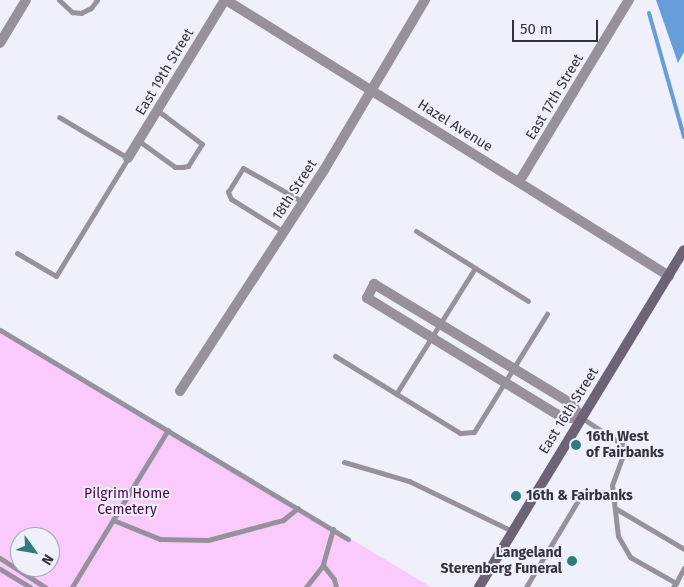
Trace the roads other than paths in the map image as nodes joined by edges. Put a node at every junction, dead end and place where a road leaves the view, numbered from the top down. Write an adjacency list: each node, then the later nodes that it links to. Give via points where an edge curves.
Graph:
1 (26, 0): 7 (street)
2 (59, 0): 3 (lane, via 72,12 82,13)
3 (97, 0)
4 (225, 0): 8 (street, Hazel Avenue); 9 (street, East 19th Street)
5 (425, 0): 8 (street, 18th Street)
6 (630, 0): 13 (street, East 17th Street)
7 (0, 43)
8 (373, 91): 13 (street, Hazel Avenue); 14 (street, 18th Street)
9 (157, 110): 11 (street, East 19th Street); 11 (lane, via 202,144 188,166 182,168 175,167)
10 (59, 117): 12 (lane)
11 (139, 141): 12 (street, East 19th Street)
12 (128, 158): 18 (lane, via 56,276)
13 (519, 182): 20 (street, Hazel Avenue)
14 (303, 202): 16 (street, 18th Street); 16 (lane, via 243,168 228,192 230,199)
15 (416, 231): 19 (lane)
16 (284, 232): 29 (street, 18th Street)
17 (684, 250): 20 (main road, East 16th Street)
18 (17, 253)
19 (475, 268): 21 (lane); 23 (lane)
20 (669, 276): 31 (main road, East 16th Street)
21 (528, 301)
22 (547, 314): 27 (lane)
23 (441, 325): 25 (lane); 25 (street, via 374,284 367,298); 27 (street)
24 (0, 330): 32 (lane)
25 (432, 338): 28 (street); 30 (lane)
26 (335, 356): 30 (lane)
27 (513, 368): 28 (lane); 31 (street, via 572,404)
28 (505, 383): 30 (lane, via 474,432 460,433); 31 (street, via 563,418)
29 (180, 391)
30 (396, 394)
31 (581, 418): 34 (lane, via 626,447 612,485); 39 (main road, East 16th Street)
32 (168, 430): 35 (lane); 37 (lane)
33 (344, 462): 39 (lane, via 409,480)
34 (613, 492): 36 (lane); 53 (lane, via 580,497)
35 (298, 508): 37 (lane, via 283,520 208,540 160,539); 38 (lane)
36 (614, 508): 41 (lane); 46 (lane, via 618,536 630,556)
37 (113, 520): 49 (lane)
38 (332, 529): 40 (lane); 43 (lane)
39 (512, 531): 52 (main road, East 16th Street)
40 (348, 539)
41 (684, 549)
42 (0, 558): 48 (lane)
43 (323, 565): 50 (lane); 51 (lane, via 334,578)
44 (684, 568): 46 (lane)
45 (0, 569): 47 (lane)
46 (674, 585)
47 (30, 587)
48 (45, 587)
49 (72, 587)
50 (306, 587)
51 (336, 587)
52 (479, 587)
53 (526, 587)

